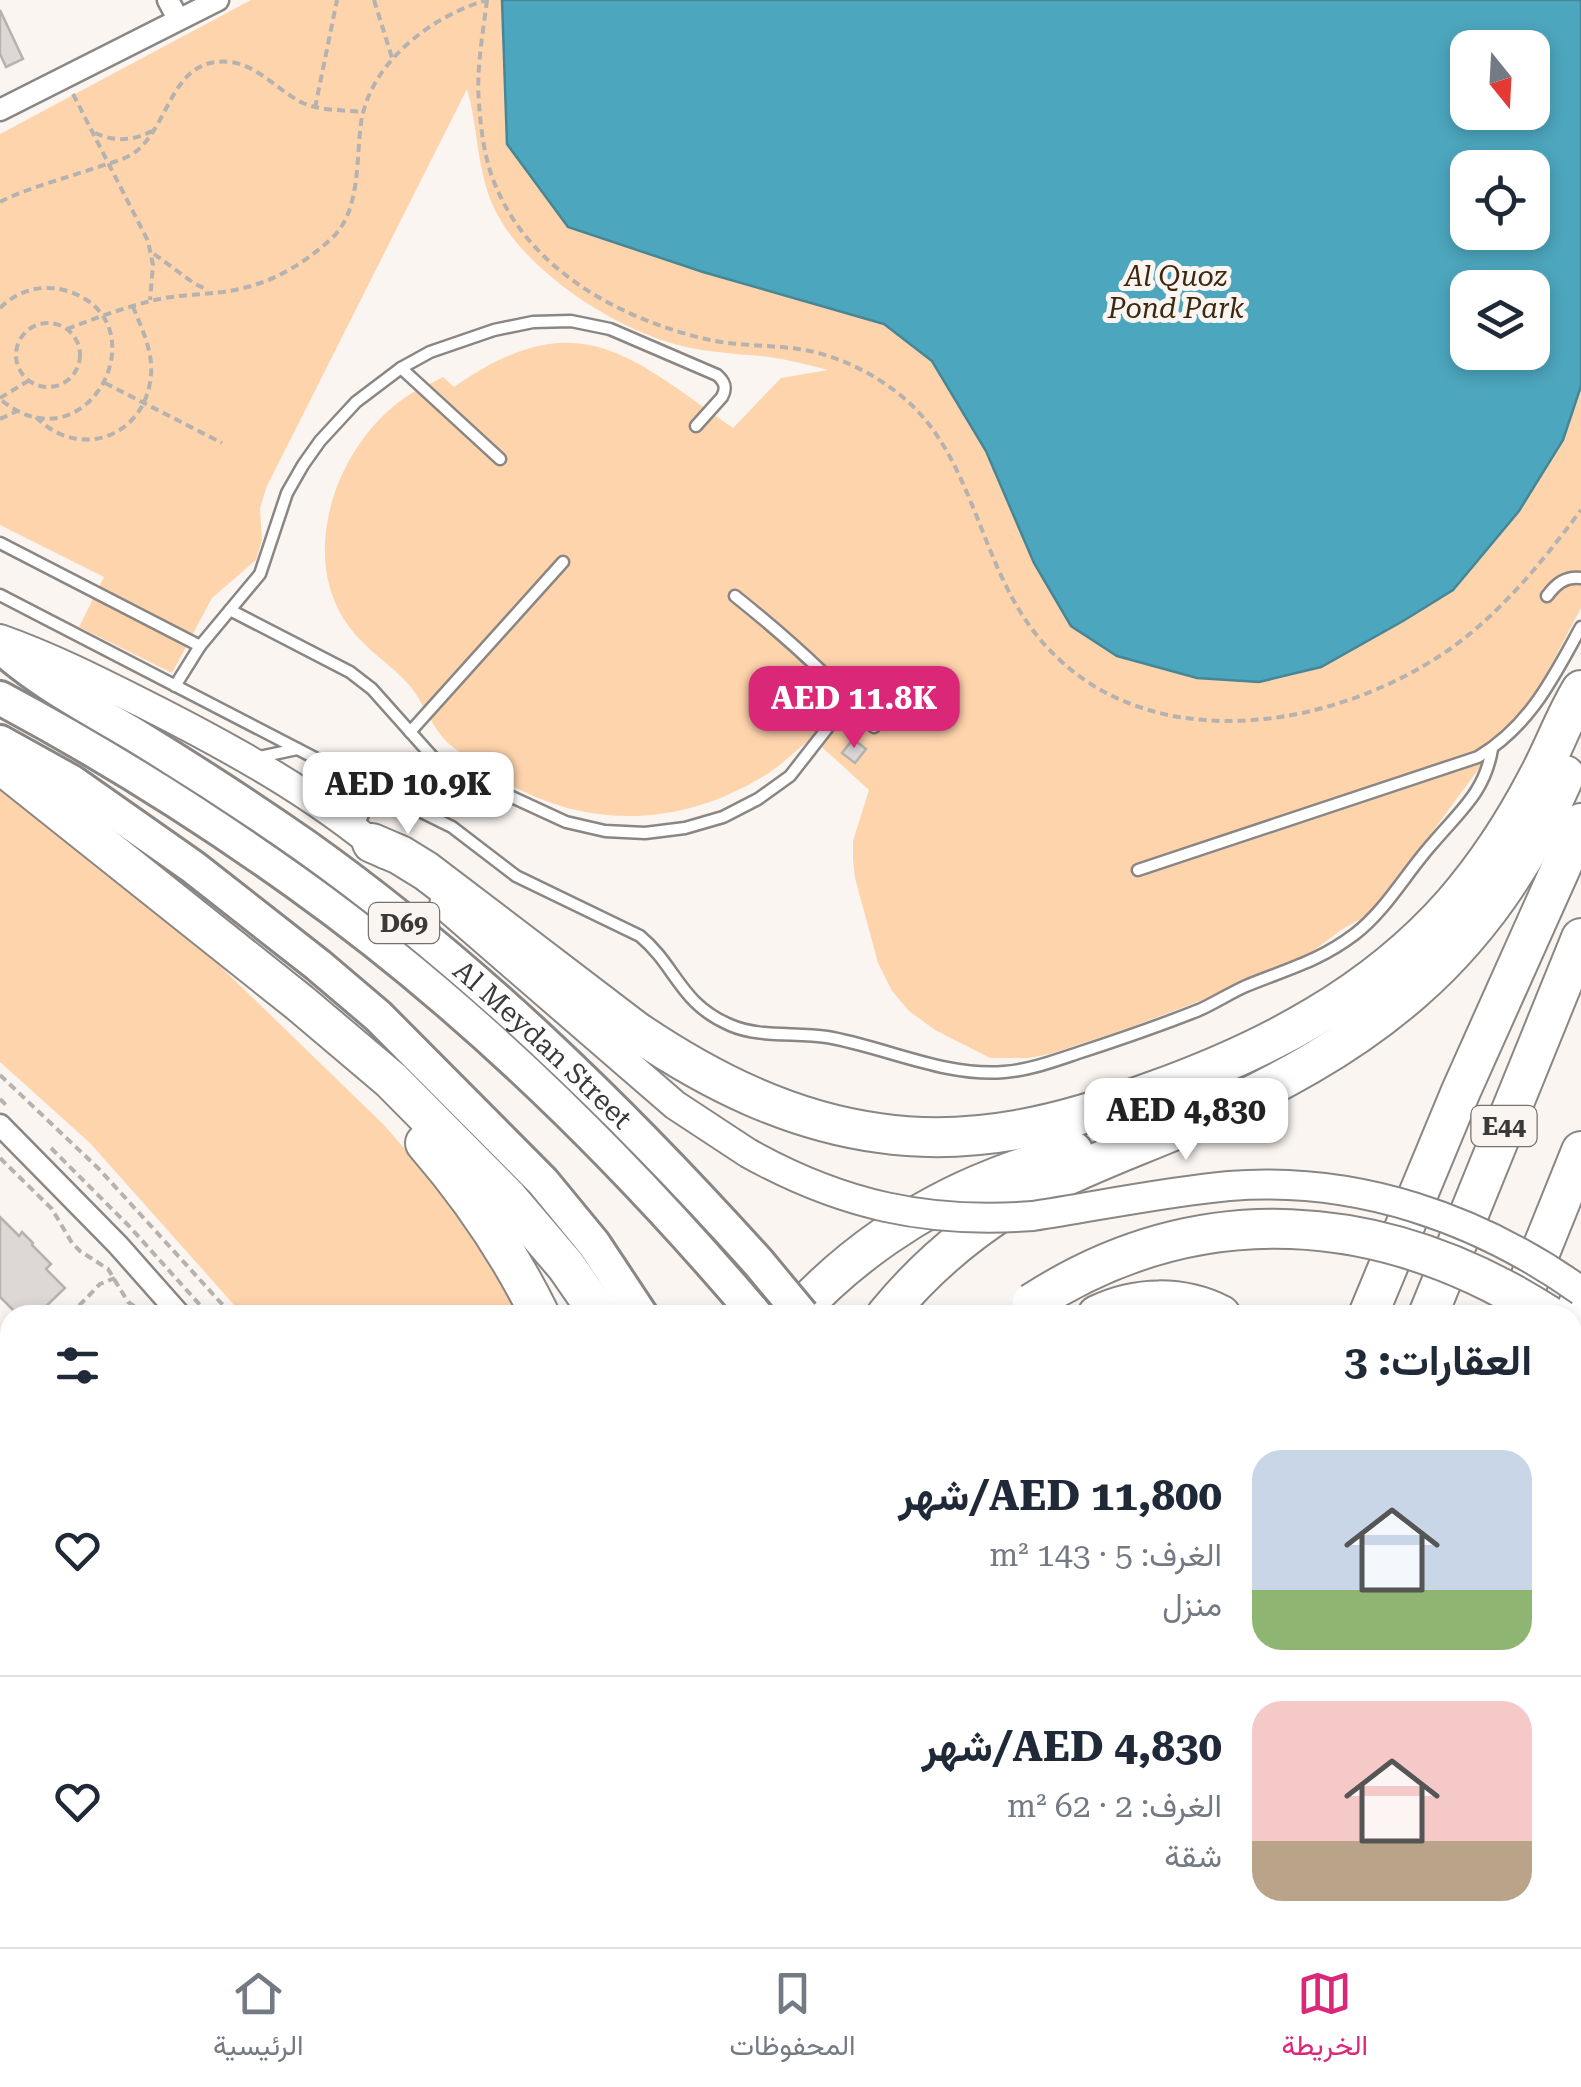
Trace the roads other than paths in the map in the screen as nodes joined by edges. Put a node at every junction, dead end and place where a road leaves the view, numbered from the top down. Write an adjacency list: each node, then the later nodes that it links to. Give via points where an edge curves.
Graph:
1 (218, 0): 2 (street)
2 (173, 9): 3 (street)
3 (0, 110)
4 (402, 368): 5 (lane, via 461,340 532,322 572,321 610,329 717,375 725,392); 6 (lane); 13 (lane, via 356,402 312,453 287,492 260,574)
5 (696, 426)
6 (500, 458)
7 (0, 542): 16 (lane)
8 (562, 562): 22 (lane)
9 (1581, 578): 12 (lane, via 1567,578)
10 (0, 595): 17 (lane)
11 (735, 596): 20 (lane)
12 (1547, 596)
13 (230, 610): 16 (lane); 22 (lane, via 350,672)
14 (1581, 626): 26 (lane, via 1529,715)
15 (0, 643): 27 (main road, via 66,664); 44 (main road, Al Meydan Street / D69, bridge, via 35,674 242,802 423,937 594,1090)
16 (200, 646): 17 (lane)
17 (175, 686): 25 (lane)
18 (1581, 690): 31 (highway, via 1528,796 1478,873 1429,930 1369,982 1304,1024 1217,1066 1081,1116 1003,1134 909,1137 850,1128 726,1085 636,1031 426,870)
19 (0, 698): 39 (main road, Al Meydan Street / D69, via 171,798 298,883 395,959 567,1112)
20 (850, 699): 21 (lane); 22 (lane, via 790,776 758,799 723,817 645,833 605,831 530,807 438,763)
21 (874, 727)
22 (410, 732)
23 (1581, 736): 35 (highway, via 1525,856 1465,940 1381,1019)
24 (0, 742): 43 (main road, via 72,782 194,867 378,1016 543,1182)
25 (298, 749): 27 (lane); 29 (lane)
26 (1492, 749): 29 (lane, via 1474,798 1390,900 1335,949 1194,1012 1003,1072 734,1027 699,1007 640,936 516,876 452,827); 32 (lane)
27 (249, 759): 31 (main road)
28 (0, 764): 34 (highway)
29 (373, 788): 31 (lane)
30 (1581, 823): 50 (highway)
31 (364, 837): 38 (main road, bridge, via 675,1105 809,1184 907,1213 970,1219 1232,1186 1343,1190 1486,1233)
32 (1138, 870)
33 (1581, 938): 51 (highway, E44)
34 (300, 1003): 41 (highway, via 444,1164); 42 (highway, via 472,1158)
35 (1284, 1080): 45 (highway, via 962,1192 879,1241); 46 (highway, via 1036,1191 947,1252)
36 (0, 1125): 40 (street)
37 (1581, 1150): 52 (highway)
38 (1581, 1295)
39 (746, 1303)
40 (171, 1305)
41 (535, 1305)
42 (594, 1305)
43 (634, 1305)
44 (791, 1305)
45 (808, 1305)
46 (895, 1305)
47 (1030, 1305): 53 (highway, bridge, via 1089,1269 1151,1245 1282,1228 1409,1250)
48 (1126, 1305): 49 (highway)
49 (1196, 1305)
50 (1372, 1305)
51 (1432, 1305)
52 (1519, 1305)
53 (1531, 1305)

